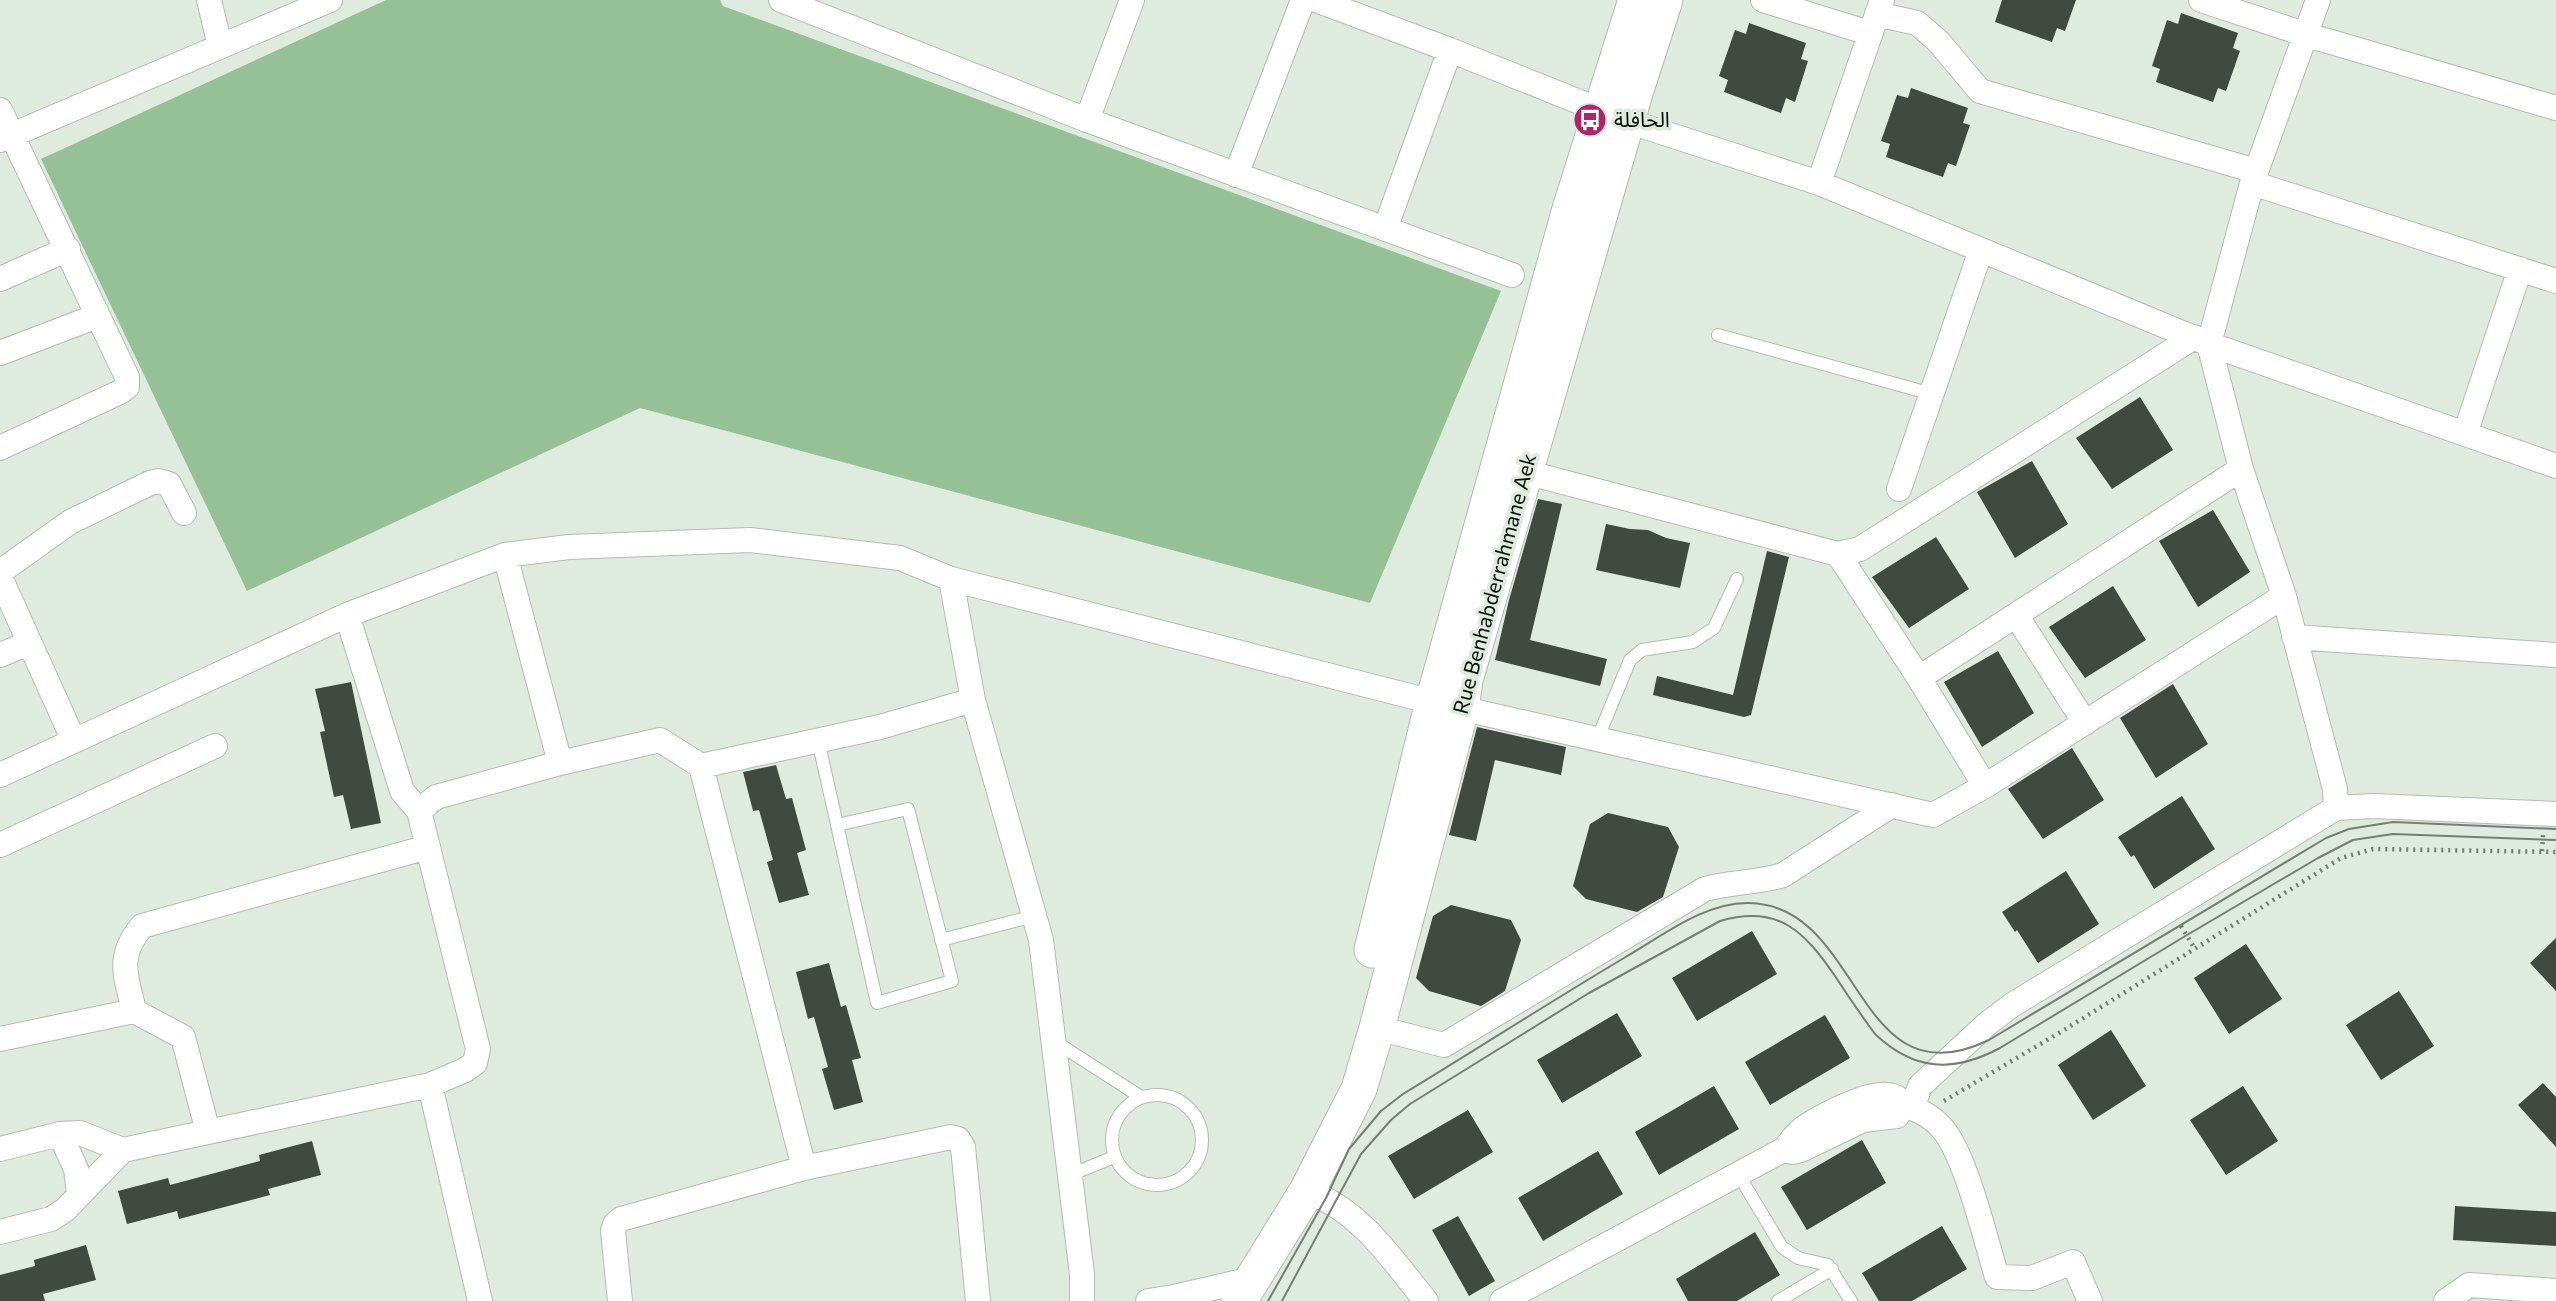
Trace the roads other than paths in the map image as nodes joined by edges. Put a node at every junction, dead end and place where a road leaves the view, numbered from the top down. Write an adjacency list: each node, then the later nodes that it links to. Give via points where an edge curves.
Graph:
1 (209, 0): 14 (street)
2 (330, 0): 14 (street)
3 (781, 0): 19 (street)
4 (1132, 0): 19 (street)
5 (1303, 0): 21 (street)
6 (1316, 0): 15 (street)
7 (1636, 0): 18 (main road, Rue Benhabderrahmane Aek)
8 (1665, 0): 18 (main road, Rue Benhabderrahmane Aek)
9 (1763, 0): 12 (street)
10 (2201, 0): 13 (street)
11 (2318, 0): 13 (street)
12 (1876, 16): 22 (street, via 1917,23 1938,40 1980,91); 23 (street)
13 (2304, 34): 16 (street); 22 (street)
14 (220, 47): 20 (street)
15 (1450, 50): 18 (street); 24 (street)
16 (2556, 108)
17 (0, 110): 20 (street)
18 (1614, 116): 23 (street); 40 (main road, Rue Benhabderrahmane Aek); 58 (main road, Rue Benhabderrahmane Aek, via 1570,209)
19 (1087, 120): 21 (street)
20 (4, 142): 25 (street)
21 (1236, 175): 24 (street)
22 (2254, 177): 27 (street); 33 (street)
23 (1819, 183): 26 (street)
24 (1385, 229): 28 (street)
25 (68, 249): 29 (street); 31 (street)
26 (1982, 250): 33 (street); 35 (street)
27 (2520, 269): 30 (street); 36 (street)
28 (1511, 275)
29 (0, 279)
30 (2556, 281)
31 (97, 316): 34 (street); 37 (street, via 127,377 127,387)
32 (1718, 335): 35 (lane)
33 (2202, 340): 36 (street); 39 (street); 43 (street, via 1860,549)
34 (0, 353)
35 (1932, 394): 41 (street)
36 (2465, 434): 38 (street)
37 (0, 448)
38 (2556, 466)
39 (2241, 469): 49 (street); 51 (street)
40 (1525, 472): 43 (street); 58 (main road, Rue Benhabderrahmane Aek, via 1465,680)
41 (1899, 489)
42 (184, 513): 45 (street, via 169,484 150,483 70,522)
43 (1838, 554): 56 (street)
44 (505, 555): 47 (street, via 569,547 750,540 900,558); 50 (street); 64 (street)
45 (0, 572)
46 (0, 577): 53 (street)
47 (951, 579): 57 (street); 58 (street)
48 (1737, 579): 61 (lane, via 1714,628 1693,642 1642,650 1630,660)
49 (2284, 596): 52 (street); 59 (street)
50 (347, 615): 62 (street); 70 (street, via 402,791)
51 (2016, 615): 56 (street); 59 (street)
52 (2294, 637): 54 (street); 69 (street, via 2335,789)
53 (29, 643): 55 (street); 62 (street)
54 (2556, 655)
55 (0, 656)
56 (1919, 678): 67 (street)
57 (974, 700): 60 (street); 75 (street)
58 (1447, 706): 61 (street); 78 (main road, Rue Benhabderrahmane Aek); 92 (main road, Rue Benhabderrahmane Aek)
59 (2085, 723): 67 (street)
60 (818, 740): 65 (street); 72 (lane)
61 (1597, 740): 68 (street)
62 (74, 741): 66 (street)
63 (215, 746): 73 (street)
64 (560, 763): 65 (street, via 660,740); 70 (street, via 436,797)
65 (701, 766): 89 (street)
66 (0, 775)
67 (1985, 786): 68 (street, via 1933,815)
68 (1892, 805): 78 (street, via 1783,875 1705,889 1444,1045)
69 (2336, 808): 71 (street); 83 (street, via 2012,1006 1920,1086)
70 (419, 811): 74 (street)
71 (2556, 814)
72 (837, 825): 76 (lane, via 908,809); 76 (lane, via 877,1003 952,981)
73 (0, 845)
74 (428, 847): 77 (street, via 142,926 130,941 123,963); 81 (street, via 478,1049 475,1063)
75 (1034, 916): 76 (lane); 80 (street)
76 (941, 940)
77 (134, 1011): 79 (street); 84 (street, via 183,1037)
78 (1377, 1028): 92 (main road, Rue Benhabderrahmane Aek, via 1359,1089)
79 (0, 1039)
80 (1054, 1041): 82 (lane); 91 (street)
81 (430, 1085): 84 (street); 99 (street)
82 (1141, 1097): 88 (lane, via 1118,1115 1112,1135); 88 (lane, via 1172,1097 1191,1110 1202,1130 1197,1161 1175,1182 1161,1185 1133,1178)
83 (1912, 1109): 90 (street, via 1897,1116 1863,1120 1801,1150 1785,1149); 108 (street, via 1941,1127 1961,1164 1997,1277 2032,1278 2073,1262)
84 (208, 1132): 87 (street)
85 (60, 1134): 86 (street); 87 (street, via 80,1133); 93 (street, via 76,1169)
86 (0, 1149)
87 (123, 1150): 93 (street)
88 (1114, 1157): 91 (lane)
89 (804, 1168): 100 (street, via 621,1219 613,1231); 101 (street, via 958,1139 963,1147)
90 (1738, 1174): 95 (lane, via 1782,1247 1798,1258); 105 (street)
91 (1070, 1175): 102 (street)
92 (1313, 1177): 96 (main road, Rue Benhabderrahmane Aek); 104 (street, via 1373,1236)
93 (79, 1194): 94 (street, via 51,1219)
94 (0, 1232)
95 (1832, 1269): 106 (lane); 107 (lane)
96 (1245, 1290): 98 (street)
97 (2556, 1291): 109 (street, via 2469,1285)
98 (1175, 1299): 103 (street)
99 (481, 1301)
100 (620, 1301)
101 (978, 1301)
102 (1082, 1301)
103 (1147, 1301)
104 (1426, 1301)
105 (1502, 1301)
106 (1778, 1301)
107 (1851, 1301)
108 (2090, 1301)
109 (2446, 1301)

